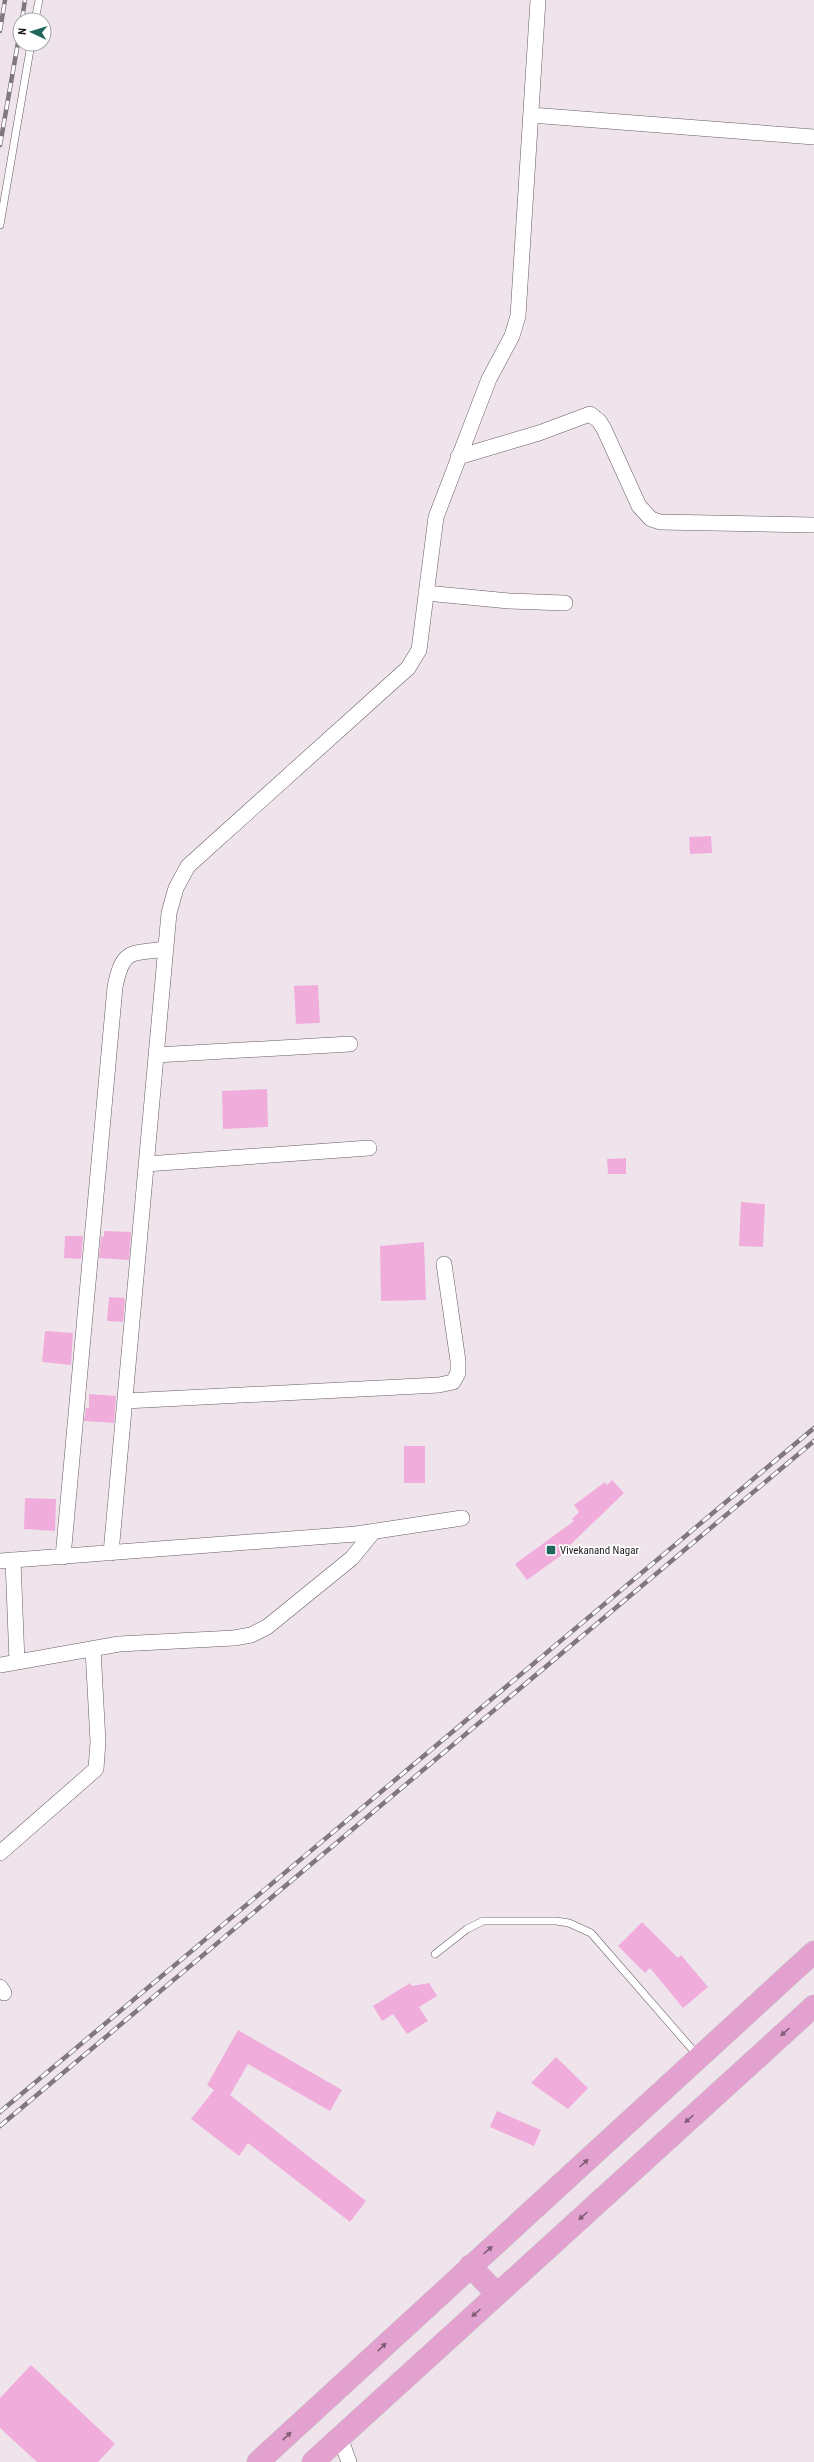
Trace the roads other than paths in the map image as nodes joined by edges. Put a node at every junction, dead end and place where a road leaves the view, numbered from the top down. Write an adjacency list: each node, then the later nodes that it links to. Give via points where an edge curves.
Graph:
1 (39, 0): 3 (lane)
2 (538, 0): 5 (street)
3 (37, 12)
4 (30, 52): 7 (lane)
5 (531, 115): 6 (street); 8 (street, via 518,316 512,336 489,379)
6 (814, 137)
7 (0, 225)
8 (458, 457): 9 (street, via 539,433 590,414 604,429 639,506 651,519 660,522); 10 (street, via 436,517)
9 (814, 526)
10 (426, 593): 11 (street, via 509,601); 12 (street, via 420,650 408,668 188,866 176,888 169,913)
11 (565, 603)
12 (166, 949): 14 (street); 22 (street, via 129,954 122,962 115,987)
13 (350, 1044): 14 (street)
14 (156, 1055): 16 (street)
15 (368, 1148): 16 (street)
16 (146, 1164): 18 (street)
17 (444, 1264): 18 (street, via 458,1361 458,1373 452,1382 439,1385)
18 (125, 1401): 21 (street)
19 (462, 1518): 20 (street)
20 (374, 1531): 21 (street); 24 (street, via 352,1558 267,1627 251,1635)
21 (111, 1553): 22 (street)
22 (63, 1557): 23 (street)
23 (7, 1561): 25 (street)
24 (93, 1648): 25 (street); 27 (street, via 98,1742 96,1769)
25 (17, 1662): 26 (street)
26 (0, 1665)
27 (0, 1853)
28 (814, 1952): 31 (highway)
29 (436, 1954): 31 (lane, via 467,1929 483,1921 569,1923 591,1933)
30 (814, 2006): 33 (highway, one-way to 33)
31 (699, 2058): 32 (highway, one-way to 31)
32 (470, 2266): 33 (highway); 35 (highway, one-way to 32)
33 (497, 2294): 34 (highway, one-way to 34)
34 (340, 2437): 36 (highway); 37 (street)
35 (258, 2462)
36 (313, 2462)
37 (350, 2462)

